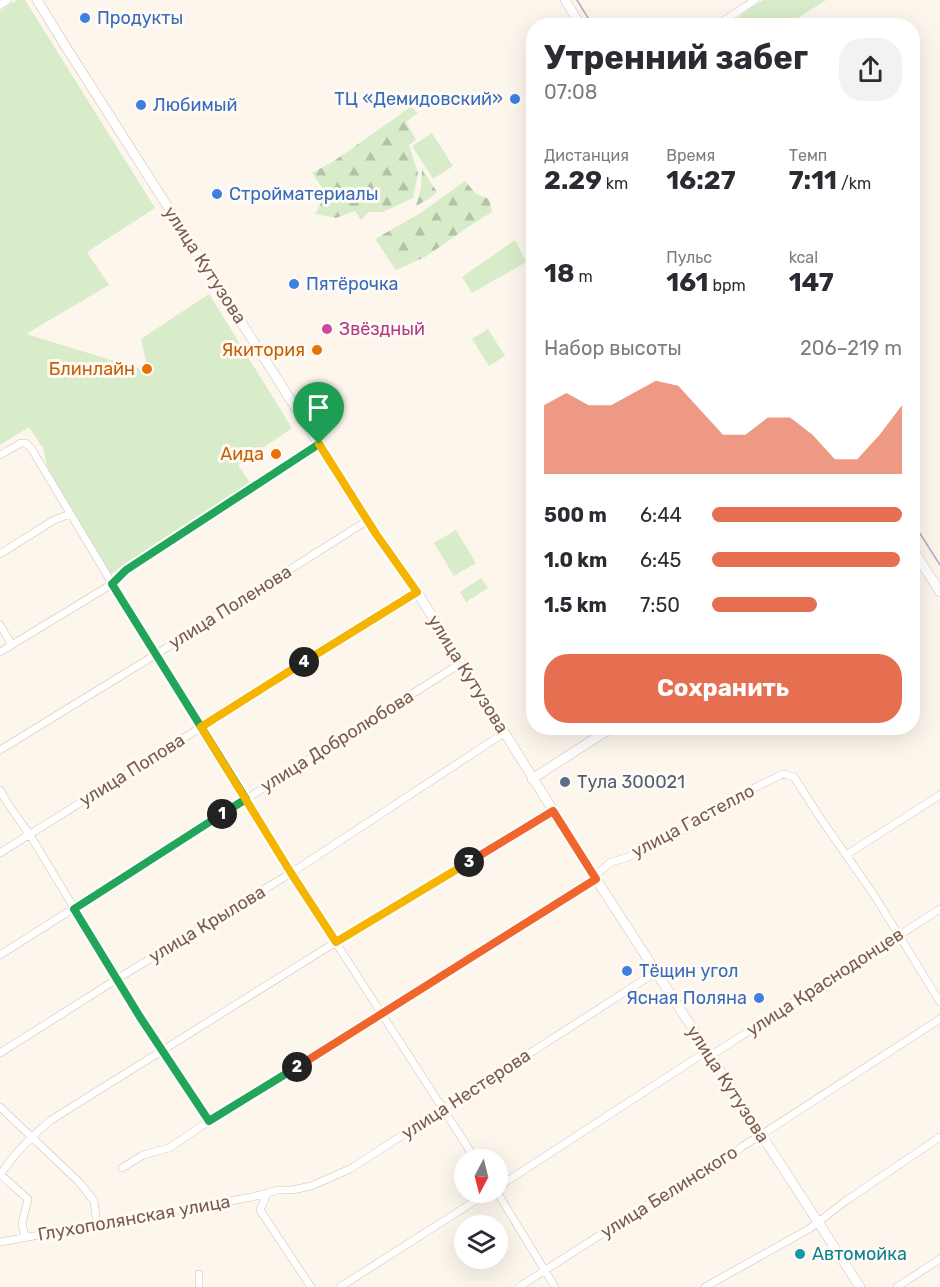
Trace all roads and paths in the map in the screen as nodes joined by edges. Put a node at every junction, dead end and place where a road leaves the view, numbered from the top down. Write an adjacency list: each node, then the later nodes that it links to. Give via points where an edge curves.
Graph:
1 (8, 0): 5 (street)
2 (37, 0): 8 (main road, улица Кутузова)
3 (565, 0): 6 (main road)
4 (755, 0): 7 (street)
5 (0, 5)
6 (576, 18)
7 (728, 18)
8 (319, 444): 11 (main road, улица Кутузова); 14 (street, via 126,570)
9 (0, 455): 10 (street, via 21,443 31,448)
10 (70, 514): 12 (street); 14 (street)
11 (368, 520): 15 (main road, улица Кутузова); 20 (street, улица Поленова)
12 (0, 554)
13 (920, 560): 16 (main road)
14 (112, 584): 18 (street); 20 (street)
15 (417, 592): 21 (main road, улица Кутузова); 22 (street, улица Попова)
16 (940, 592)
17 (0, 626): 18 (street)
18 (12, 645): 19 (street)
19 (0, 652)
20 (155, 655): 22 (street); 25 (street, улица Поленова)
21 (461, 663): 23 (main road, улица Кутузова); 29 (street, улица Добролюбова)
22 (201, 727): 29 (street); 31 (street, улица Попова)
23 (504, 733): 26 (main road, улица Кутузова); 34 (street, улица Крылова)
24 (600, 735): 26 (main road)
25 (0, 750)
26 (532, 779): 30 (main road, улица Кутузова)
27 (0, 790): 31 (street)
28 (940, 795): 33 (street)
29 (246, 799): 34 (street); 36 (street, улица Добролюбова)
30 (553, 811): 35 (main road, улица Кутузова); 39 (street)
31 (30, 835): 32 (street, улица Попова); 36 (street)
32 (0, 853)
33 (846, 855): 35 (street, улица Гастелло, via 794,777 783,774 700,822 611,862); 38 (street)
34 (291, 873): 39 (street); 42 (street, улица Крылова)
35 (595, 878): 41 (main road, улица Кутузова); 44 (street, улица Гастелло)
36 (74, 909): 40 (street, улица Добролюбова); 42 (street)
37 (940, 909): 38 (street, улица Краснодонцев)
38 (899, 935): 43 (street); 48 (street, улица Краснодонцев)
39 (336, 942): 44 (street); 46 (street)
40 (0, 955)
41 (656, 972): 48 (main road, улица Кутузова); 50 (street, улица Нестерова)
42 (117, 979): 46 (street); 47 (street, улица Крылова)
43 (940, 1002)
44 (382, 1013): 50 (street); 51 (street, улица Гастелло)
45 (940, 1019): 52 (street, улица Белинского)
46 (163, 1050): 51 (street); 53 (street, via 51,1120)
47 (0, 1053)
48 (708, 1053): 52 (main road, улица Кутузова); 58 (street, улица Краснодонцев)
49 (0, 1107): 53 (street)
50 (443, 1108): 55 (street); 59 (street, улица Нестерова, via 350,1169 311,1186)
51 (209, 1121): 56 (street, улица Гастелло, via 169,1148 143,1155)
52 (761, 1135): 62 (main road, улица Кутузова); 67 (street, улица Белинского)
53 (31, 1137): 57 (street); 63 (street, via 80,1182 94,1201)
54 (940, 1137): 62 (street)
55 (469, 1149)
56 (122, 1168)
57 (0, 1174): 64 (street, via 28,1199 22,1223)
58 (508, 1181)
59 (267, 1194): 63 (street, Глухополянская улица); 70 (street, via 260,1210)
60 (472, 1203): 71 (street)
61 (504, 1203): 67 (street)
62 (818, 1222): 74 (street); 75 (main road, улица Кутузова)
63 (97, 1224): 64 (street, Глухополянская улица)
64 (25, 1237): 65 (street, Глухополянская улица)
65 (0, 1242)
66 (940, 1259): 76 (street)
67 (545, 1270): 72 (street, улица Белинского); 73 (street)
68 (199, 1274): 69 (street)
69 (199, 1287)
70 (311, 1287)
71 (340, 1287)
72 (519, 1287)
73 (555, 1287)
74 (705, 1287)
75 (860, 1287)
76 (897, 1287)

